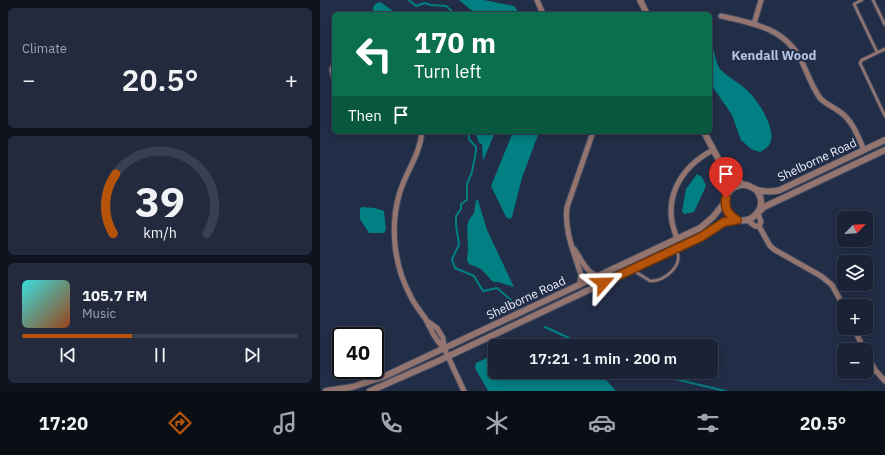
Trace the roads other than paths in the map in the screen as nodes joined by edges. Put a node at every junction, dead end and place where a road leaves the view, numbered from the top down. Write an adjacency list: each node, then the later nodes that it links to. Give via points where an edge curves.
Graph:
1 (537, 0): 6 (street)
2 (640, 0): 7 (street)
3 (761, 0): 9 (street)
4 (862, 0): 12 (lane, via 854,4)
5 (873, 0): 10 (lane)
6 (542, 12)
7 (646, 12)
8 (721, 16): 9 (street)
9 (754, 24): 19 (street, via 776,33 792,46 820,98 847,118)
10 (885, 25)
11 (885, 49): 12 (lane)
12 (877, 52): 13 (lane, via 860,63)
13 (885, 116)
14 (422, 134): 37 (street, via 417,155 399,195 394,236 400,273 410,296 436,341)
15 (592, 134): 31 (street, via 567,207 566,228)
16 (705, 134): 18 (street)
17 (885, 140): 19 (street, Shelborne Road)
18 (713, 150): 21 (street); 30 (street, via 690,165 676,189 671,214)
19 (864, 150): 23 (street, Shelborne Road, via 780,190)
20 (885, 150): 26 (street, Shelborne Road, via 764,207)
21 (722, 166): 22 (street); 24 (street)
22 (744, 185): 23 (street); 24 (street, via 735,186)
23 (756, 190): 26 (street, via 761,198)
24 (727, 194): 25 (street)
25 (725, 202): 27 (street, via 728,212); 30 (street, Shelborne Road, via 705,224)
26 (759, 212): 28 (street); 29 (street)
27 (737, 220): 28 (street); 32 (street, Shelborne Road, via 722,223)
28 (747, 220): 29 (street)
29 (759, 226): 36 (street, via 770,246 821,276 832,285)
30 (678, 238): 34 (street, Shelborne Road)
31 (570, 243): 34 (street, via 587,270); 35 (street, via 581,275)
32 (676, 249): 33 (street, Shelborne Road); 33 (lane, via 678,261 671,272 661,279 650,281)
33 (633, 269): 37 (street, Shelborne Road)
34 (599, 276): 35 (street, Shelborne Road)
35 (578, 286): 37 (street, Shelborne Road)
36 (839, 299)
37 (447, 353): 40 (street, Shelborne Road, via 378,379); 41 (street, Shelborne Road); 42 (street)
38 (873, 366): 39 (street)
39 (885, 381)
40 (326, 391)
41 (370, 391)
42 (464, 391)

